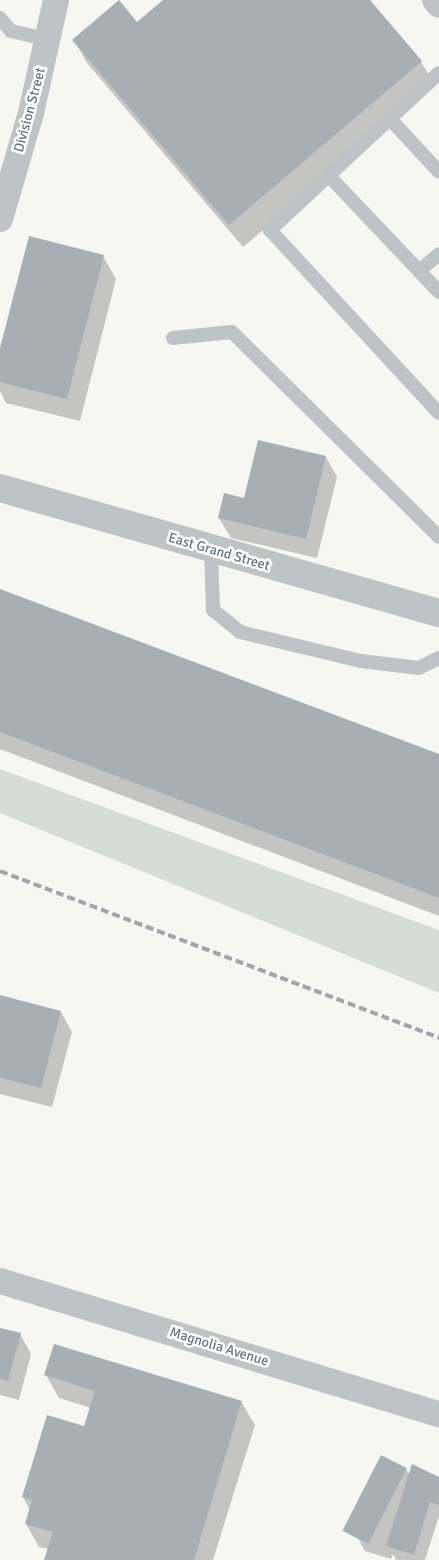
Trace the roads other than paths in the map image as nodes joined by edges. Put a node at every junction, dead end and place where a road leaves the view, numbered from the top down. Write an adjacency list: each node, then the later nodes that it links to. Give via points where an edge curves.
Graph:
1 (56, 0): 5 (street, Division Street)
2 (435, 0): 3 (street)
3 (439, 5)
4 (0, 18): 5 (lane, via 11,31)
5 (48, 39): 10 (street, Division Street)
6 (439, 73): 7 (lane)
7 (390, 119): 8 (lane); 9 (lane)
8 (439, 172)
9 (329, 176): 13 (lane); 16 (lane, via 270,230)
10 (4, 190): 11 (street, Division Street)
11 (0, 219)
12 (439, 254): 13 (lane)
13 (419, 271): 14 (lane)
14 (439, 292)
15 (173, 338): 18 (lane, via 232,332)
16 (439, 413)
17 (0, 488): 19 (street, East Grand Street)
18 (439, 537)
19 (212, 550): 20 (street, East Grand Street); 21 (lane, via 213,610 240,632 371,662 419,668)
20 (439, 613)
21 (439, 658)
22 (0, 1280): 23 (street, Magnolia Avenue)
23 (439, 1414)

